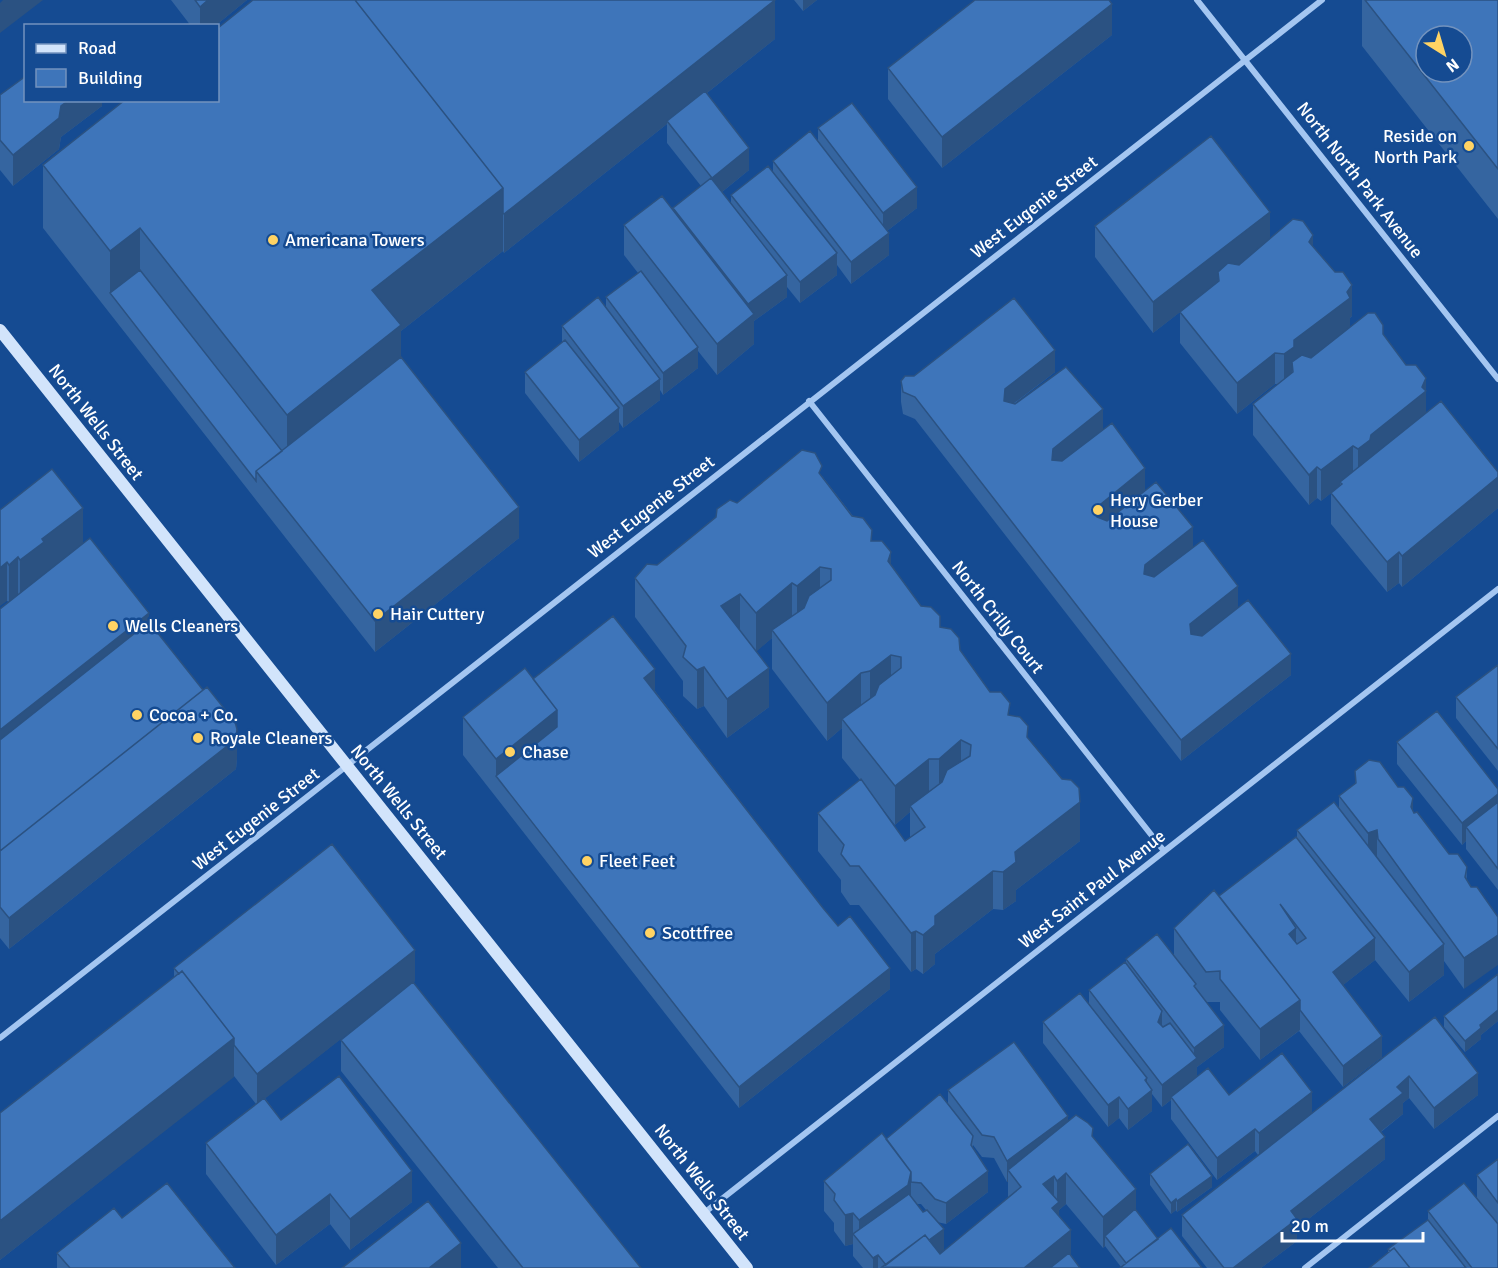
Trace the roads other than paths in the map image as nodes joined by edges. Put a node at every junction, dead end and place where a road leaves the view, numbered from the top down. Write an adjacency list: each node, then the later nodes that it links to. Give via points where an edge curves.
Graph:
1 (1197, 0): 3 (street, North North Park Avenue)
2 (1322, 0): 3 (street, West Eugenie Street)
3 (1245, 60): 5 (street, North North Park Avenue); 6 (street, West Eugenie Street)
4 (0, 330): 8 (street, North Wells Street)
5 (1498, 379)
6 (809, 401): 8 (street, West Eugenie Street); 9 (street, North Crilly Court)
7 (1498, 589): 9 (street, West Saint Paul Avenue)
8 (348, 766): 10 (street, West Eugenie Street); 12 (street, North Wells Street)
9 (1164, 851): 12 (street, West Saint Paul Avenue)
10 (0, 1038)
11 (1498, 1116): 14 (street)
12 (704, 1214): 13 (street, North Wells Street)
13 (747, 1268)
14 (1305, 1268)

